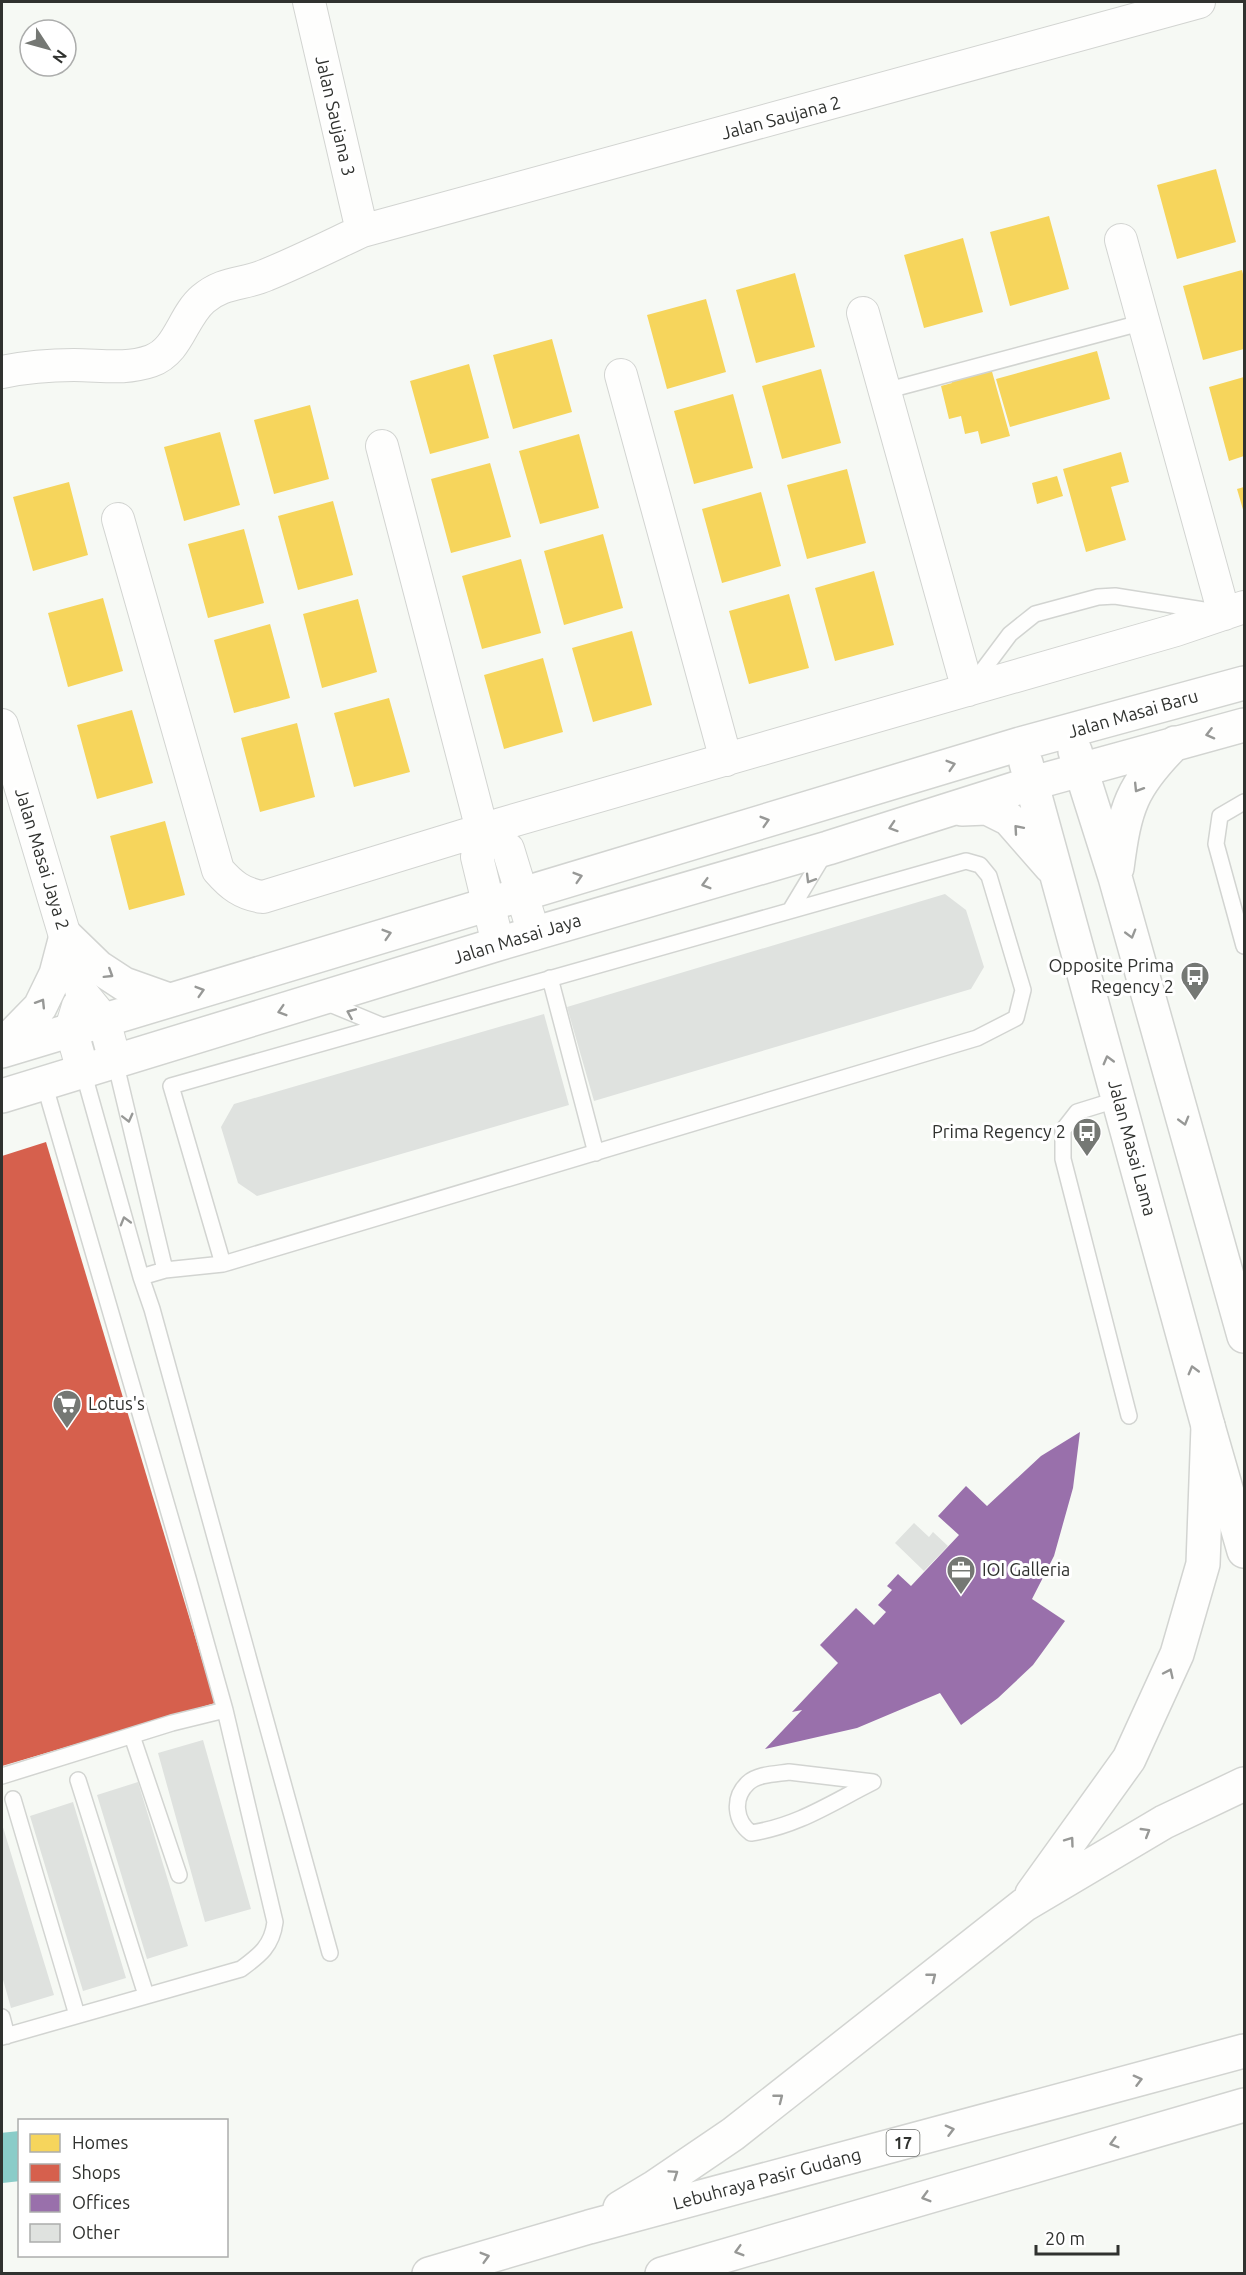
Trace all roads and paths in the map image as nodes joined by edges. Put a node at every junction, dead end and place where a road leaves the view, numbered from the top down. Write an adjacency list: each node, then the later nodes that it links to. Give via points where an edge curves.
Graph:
1 (309, 2): 3 (street, Jalan Saujana 3)
2 (1199, 2): 3 (street, Jalan Saujana 2)
3 (362, 231): 7 (street, Jalan Saujana 2, via 263,276 214,290 195,307 172,346 159,358 118,367 27,367)
4 (1121, 240): 6 (street)
5 (863, 313): 9 (street)
6 (1144, 322): 9 (lane); 12 (street)
7 (2, 372)
8 (621, 375): 20 (street)
9 (885, 391): 14 (street)
10 (382, 446): 26 (street)
11 (118, 519): 26 (street, via 218,870 227,880 249,895 262,897)
12 (1234, 611): 14 (street); 14 (lane, via 1115,596 1035,614 1010,634)
13 (1245, 683): 17 (main road, Jalan Masai Baru)
14 (968, 690): 20 (street)
15 (1245, 725): 18 (main road, one-way to 18)
16 (2, 731): 22 (street, Jalan Masai Jaya 2)
17 (1069, 732): 19 (main road, Jalan Masai Baru); 21 (main road)
18 (1175, 743): 21 (main road); 29 (main road, one-way to 29, via 1150,768 1133,795 1122,824)
19 (1020, 744): 23 (main road, Jalan Masai Lama); 30 (main road, one-way to 19)
20 (726, 760): 26 (street)
21 (1082, 770): 23 (main road); 29 (main road)
22 (8, 772): 34 (street, Jalan Masai Jaya 2)
23 (1033, 783): 25 (main road, Jalan Masai Jaya); 28 (main road, Jalan Masai Lama)
24 (1245, 802): 36 (lane, via 1220,816 1215,844)
25 (949, 809): 27 (main road, Jalan Masai Jaya, one-way to 27); 28 (main road, one-way to 25, via 1009,819 987,808)
26 (480, 844): 30 (street, via 508,849); 31 (street)
27 (828, 848): 32 (lane, one-way to 32); 33 (main road, Jalan Masai Jaya, one-way to 33)
28 (1056, 873): 50 (main road, Jalan Masai Lama, one-way to 28)
29 (1115, 877): 55 (main road, one-way to 55)
30 (522, 893): 31 (main road); 33 (street)
31 (488, 903): 35 (street); 40 (main road, one-way to 31)
32 (791, 909): 37 (lane); 51 (lane, via 966,861 980,865 988,876 1023,990 1016,1018 977,1038)
33 (534, 934): 35 (main road, Jalan Masai Jaya)
34 (66, 936): 38 (street, Jalan Masai Jaya 2); 40 (main road, one-way to 40, via 98,967 124,984); 44 (main road, one-way to 34, via 40,1007 56,974)
35 (498, 944): 39 (main road, Jalan Masai Jaya)
36 (1245, 946)
37 (550, 978): 42 (lane); 51 (lane)
38 (82, 993): 41 (street, Jalan Masai Jaya 2); 43 (street)
39 (319, 999): 42 (lane, one-way to 39); 46 (main road, Jalan Masai Jaya, one-way to 46)
40 (169, 1000): 41 (main road)
41 (104, 1020): 43 (main road); 46 (street, Jalan Masai Jaya 2)
42 (383, 1026): 52 (lane, via 171,1086)
43 (71, 1029): 45 (main road); 47 (street)
44 (2, 1046)
45 (2, 1051)
46 (115, 1061): 47 (main road, Jalan Masai Jaya); 53 (lane, one-way to 53)
47 (83, 1071): 48 (main road, Jalan Masai Jaya); 54 (lane, one-way to 47)
48 (44, 1083): 49 (main road, Jalan Masai Jaya); 59 (lane)
49 (2, 1096)
50 (1119, 1099): 56 (lane, via 1077,1112 1063,1130 1063,1160); 57 (main road, Jalan Masai Lama, one-way to 50)
51 (596, 1153): 52 (lane)
52 (224, 1264): 53 (lane)
53 (165, 1270): 54 (lane)
54 (141, 1277): 67 (lane)
55 (1245, 1336)
56 (1129, 1416)
57 (1208, 1426): 58 (main road, Jalan Masai Lama); 66 (main road, one-way to 57, via 1130,1759 1177,1654 1203,1564)
58 (1245, 1551)
59 (225, 1710): 60 (lane); 68 (lane, via 275,1922 273,1936 241,1969)
60 (132, 1736): 61 (lane); 65 (lane)
61 (74, 1768): 63 (lane); 68 (lane)
62 (873, 1782): 62 (lane, via 803,1820 770,1830 752,1833 743,1826 738,1814 738,1799 748,1783 764,1776 789,1772)
63 (8, 1784): 69 (lane)
64 (1245, 1784): 66 (main road, one-way to 64, via 1164,1822)
65 (179, 1875)
66 (1023, 1905): 74 (main road, one-way to 66, via 733,2134)
67 (330, 1953)
68 (146, 1995): 69 (lane)
69 (77, 2016): 71 (lane)
70 (2, 2017): 71 (lane)
71 (4, 2036)
72 (1231, 2055): 74 (main road, Lebuhraya Pasir Gudang / 17, one-way to 72)
73 (1245, 2105): 76 (main road, one-way to 76)
74 (589, 2226): 75 (main road, Lebuhraya Pasir Gudang / 17, one-way to 74)
75 (429, 2274)
76 (662, 2274)

